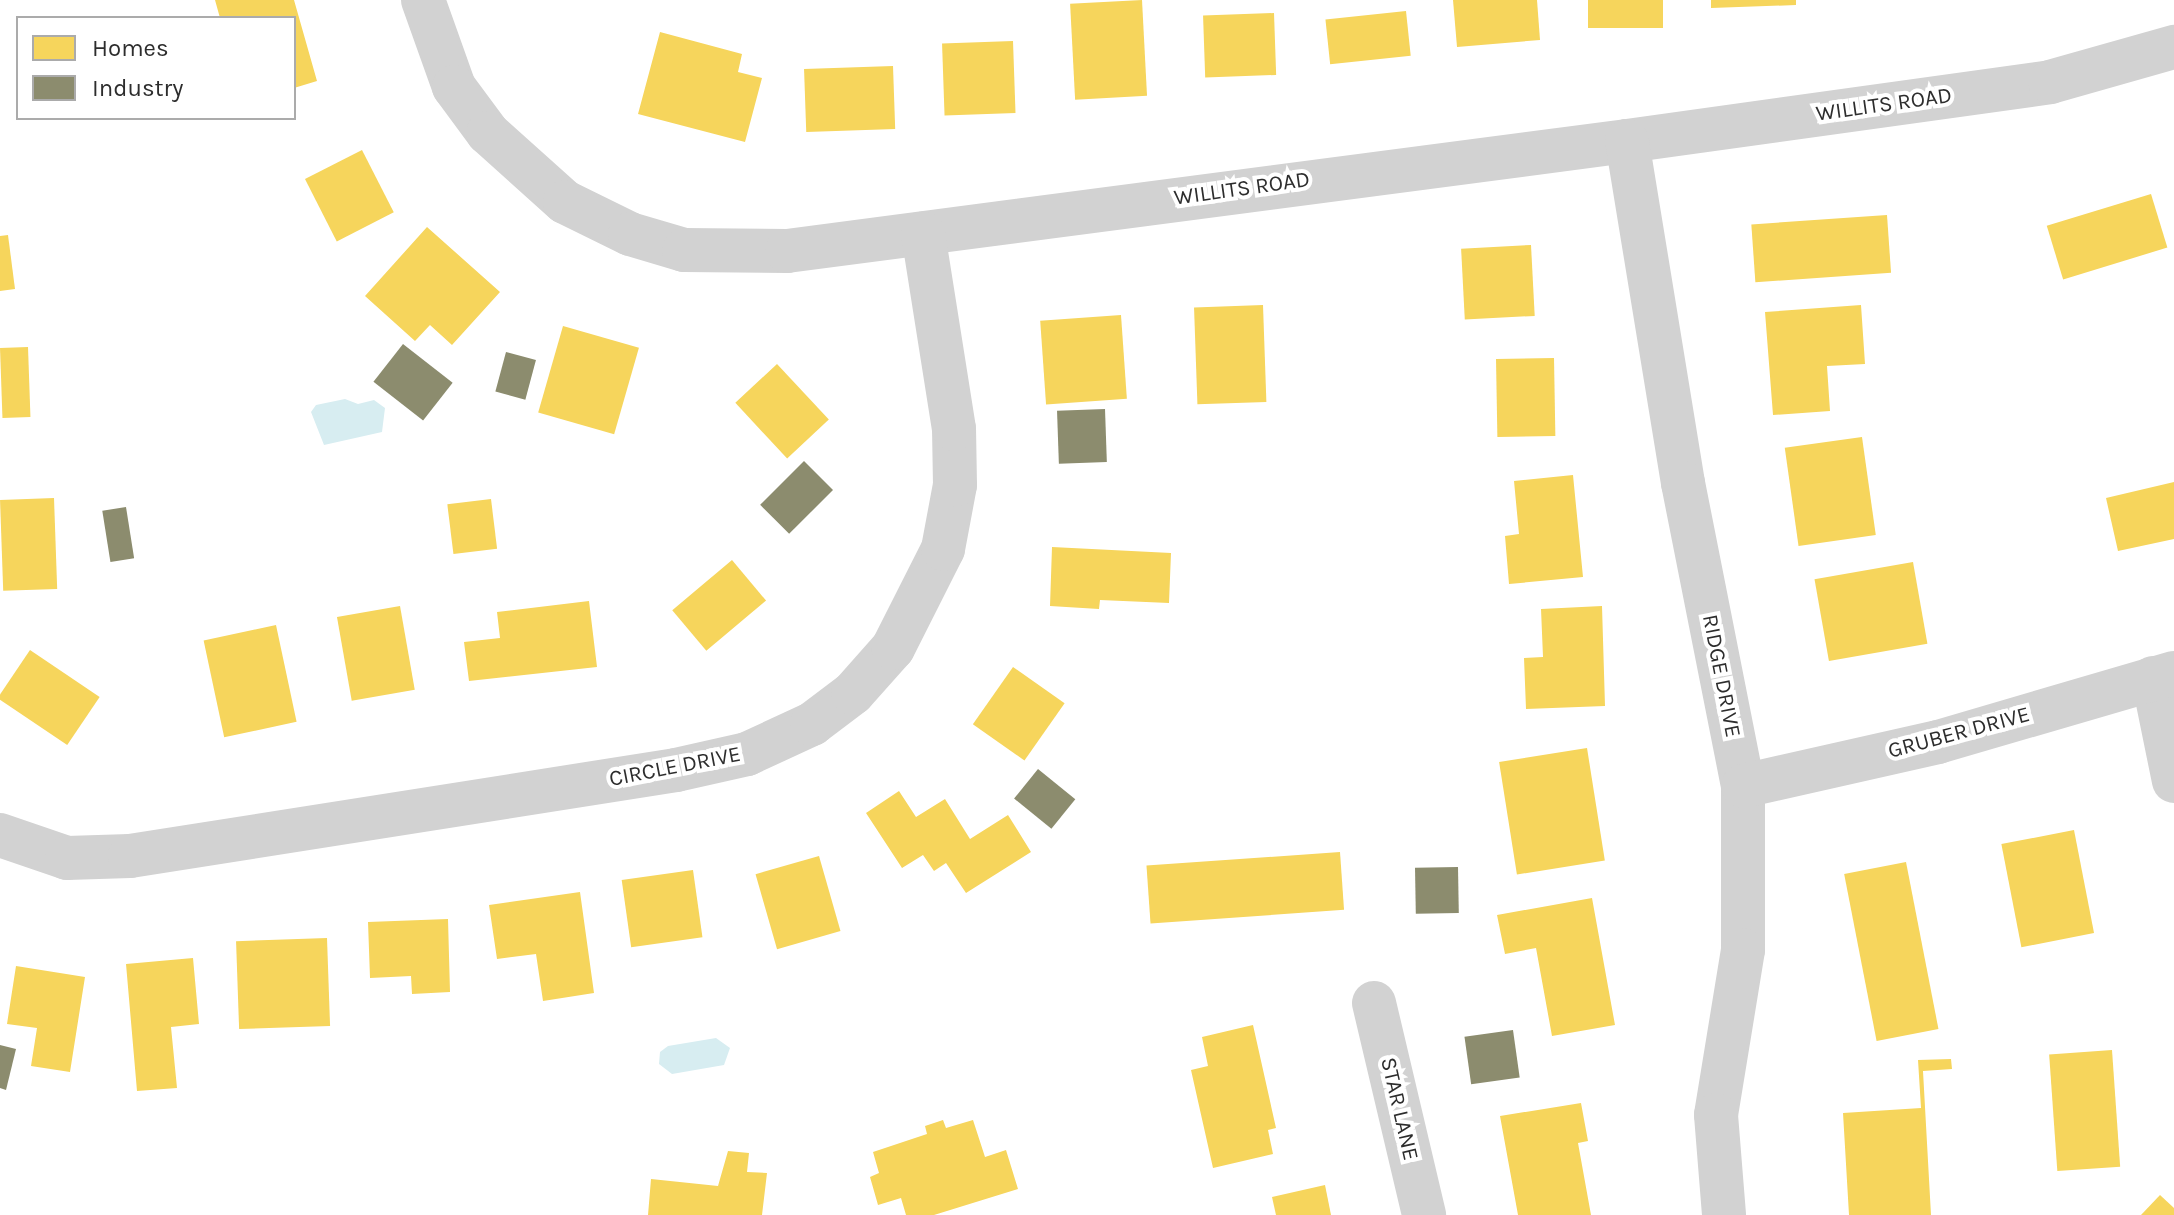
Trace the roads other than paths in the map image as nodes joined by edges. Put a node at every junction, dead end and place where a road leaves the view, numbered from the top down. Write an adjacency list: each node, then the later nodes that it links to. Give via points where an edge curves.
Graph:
1 (423, 0): 4 (street, WILLITS ROAD, via 454,87 488,133 565,202 630,234 684,250 787,251)
2 (2174, 47): 3 (street, WILLITS ROAD, via 2050,82)
3 (1627, 141): 4 (street, WILLITS ROAD); 7 (street, RIDGE DRIVE, via 1683,483)
4 (923, 233): 8 (street, CIRCLE DRIVE, via 954,429 955,485 943,549 893,648 853,693 812,724 747,754 676,770 130,856 67,858)
5 (2164, 676): 6 (street); 7 (street, GRUBER DRIVE, via 1938,742)
6 (2174, 781)
7 (1743, 786): 11 (street, RIDGE DRIVE, via 1743,950 1716,1115)
8 (0, 835)
9 (1374, 1003): 10 (street, STAR LANE)
10 (1424, 1215)
11 (1724, 1215)

